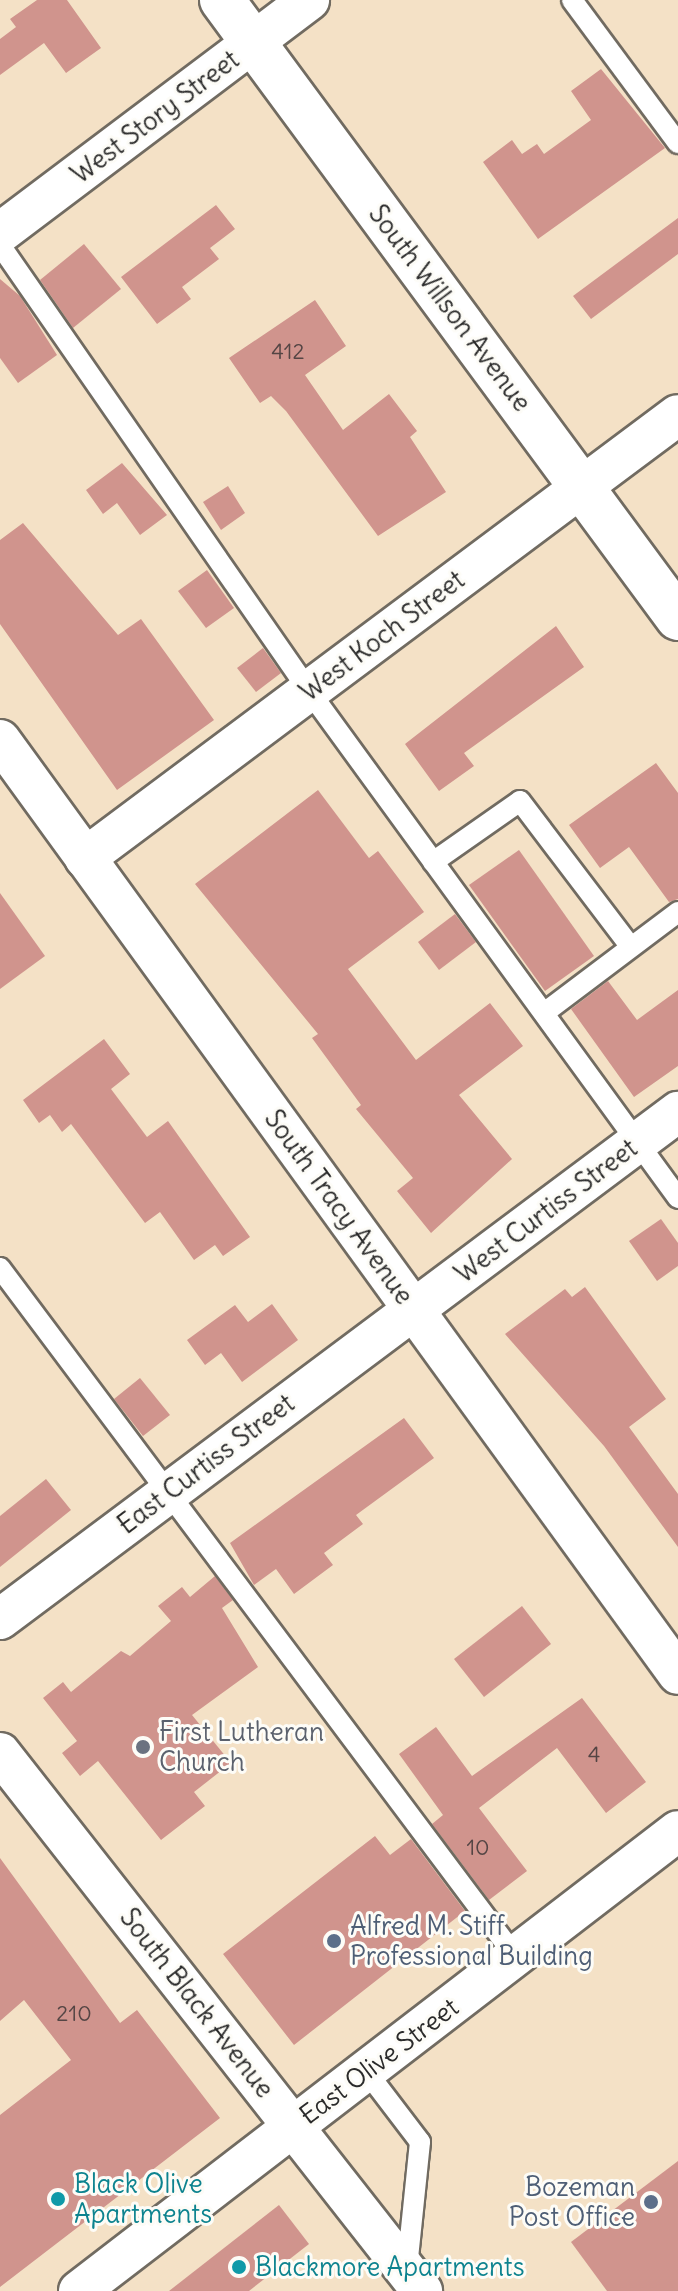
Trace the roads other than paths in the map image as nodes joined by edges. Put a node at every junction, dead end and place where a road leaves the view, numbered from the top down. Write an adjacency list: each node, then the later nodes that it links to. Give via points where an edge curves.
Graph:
1 (222, 0): 4 (main road, South Willson Avenue)
2 (309, 0): 4 (street, West Story Street)
3 (572, 0): 5 (lane)
4 (253, 43): 6 (street, West Story Street); 9 (main road, South Willson Avenue)
5 (678, 143)
6 (0, 233)
7 (0, 245): 11 (lane)
8 (678, 415): 9 (street, West Koch Street)
9 (583, 486): 10 (main road, South Willson Avenue); 11 (street, West Koch Street)
10 (678, 618)
11 (309, 691): 13 (street, West Koch Street); 14 (lane)
12 (0, 740): 13 (street, South Tracy Avenue)
13 (85, 858): 22 (street, South Tracy Avenue)
14 (433, 862): 16 (lane, via 520,801); 17 (lane)
15 (678, 912): 16 (lane)
16 (631, 947): 17 (lane)
17 (544, 1013): 19 (lane)
18 (678, 1112): 19 (street, West Curtiss Street)
19 (638, 1142): 20 (lane); 22 (street, West Curtiss Street)
20 (678, 1198)
21 (0, 1268): 23 (lane)
22 (413, 1311): 23 (street, East Curtiss Street); 25 (street, South Tracy Avenue)
23 (167, 1493): 24 (street, East Curtiss Street); 28 (lane)
24 (0, 1619)
25 (678, 1674)
26 (0, 1753): 30 (street, South Black Avenue)
27 (678, 1831): 28 (street, East Olive Street)
28 (515, 1956): 29 (street, East Olive Street)
29 (366, 2071): 30 (street, East Olive Street); 31 (lane, via 420,2142)
30 (294, 2126): 31 (street, South Black Avenue); 32 (street, East Olive Street)
31 (414, 2282)
32 (79, 2291)

